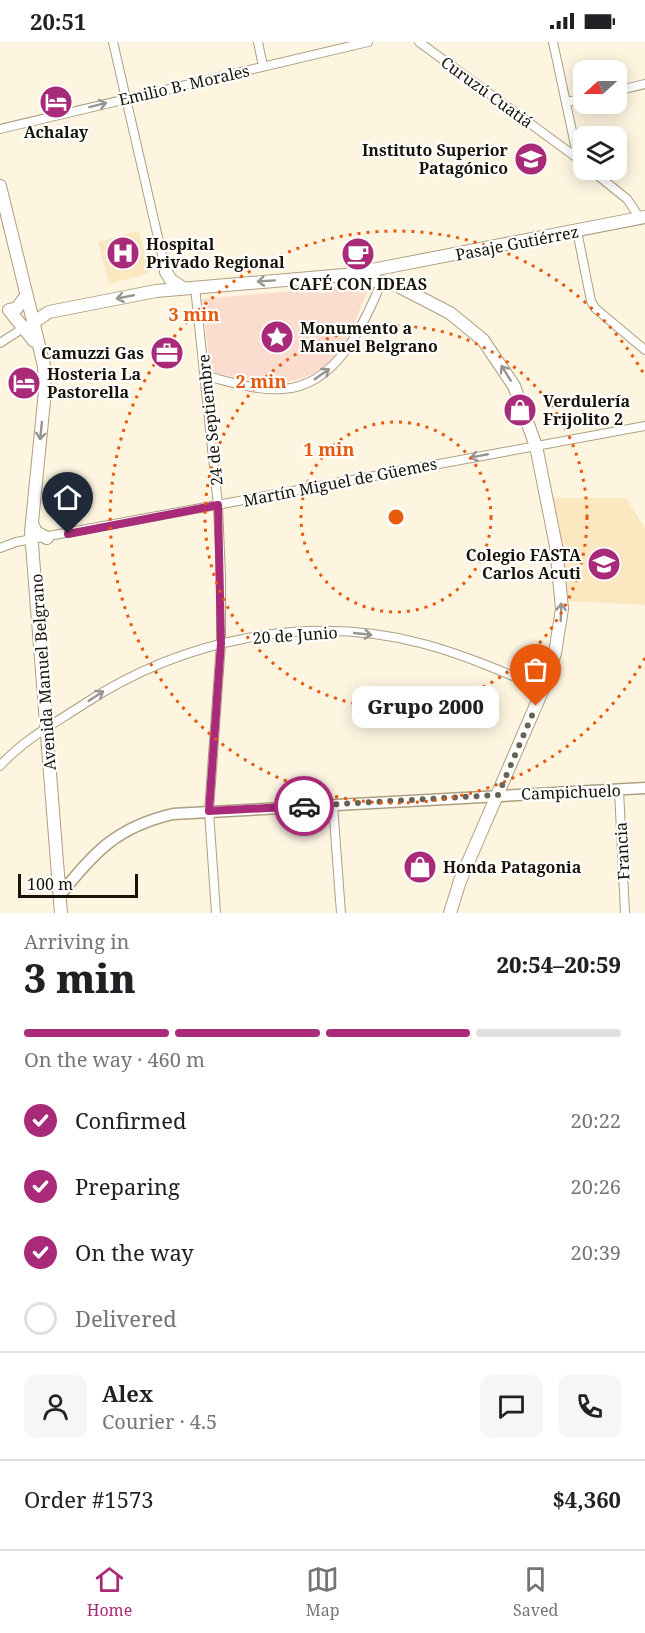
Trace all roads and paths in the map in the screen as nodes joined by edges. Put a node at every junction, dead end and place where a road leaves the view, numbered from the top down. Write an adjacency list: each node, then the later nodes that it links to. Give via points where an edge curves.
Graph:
1 (112, 42): 9 (street)
2 (258, 42): 6 (street)
3 (368, 42): 6 (street, Emilio B. Morales)
4 (419, 42): 14 (street, Curuzú Cuatiá)
5 (554, 42): 11 (street)
6 (263, 66): 9 (street, Emilio B. Morales)
7 (645, 84): 8 (street)
8 (627, 88)
9 (126, 98): 12 (street, Emilio B. Morales, one-way to 9); 20 (street)
10 (573, 101): 11 (street)
11 (567, 102): 13 (street)
12 (0, 129)
13 (573, 129)
14 (573, 156)
15 (603, 180): 17 (street)
16 (0, 186): 25 (main road)
17 (643, 218): 18 (main road, Pasaje Gutiérrez)
18 (577, 231): 19 (main road, Pasaje Gutiérrez); 30 (street, via 591,301 600,314)
19 (389, 267): 21 (main road, Pasaje Gutiérrez); 22 (main road)
20 (166, 272): 23 (main road, via 171,280); 24 (main road, via 165,281)
21 (345, 275): 22 (main road); 23 (main road, one-way to 23)
22 (382, 281): 31 (street, one-way to 22, via 258,388 304,385 325,373 341,357); 33 (main road, one-way to 22, via 514,386 483,340 450,313)
23 (189, 287): 24 (main road); 31 (street, 24 de Septiembre)
24 (156, 291): 27 (main road, one-way to 27)
25 (26, 296): 26 (main road, via 17,308); 27 (main road, via 31,304); 28 (main road)
26 (4, 309): 28 (main road)
27 (49, 312): 28 (main road)
28 (29, 324): 29 (street); 35 (main road, Avenida Manuel Belgrano, one-way to 35, via 40,353 45,392)
29 (0, 343)
30 (644, 349)
31 (206, 376): 34 (street, 24 de Septiembre)
32 (645, 426): 33 (street, Martín Miguel de Güemes)
33 (536, 446): 34 (street, Martín Miguel de Güemes, one-way to 34); 40 (main road, one-way to 33, via 555,652 562,609 556,546)
34 (218, 505): 36 (street, Martín Miguel de Güemes); 39 (street, 24 de Septiembre)
35 (32, 524): 36 (main road, via 36,532); 37 (main road, Avenida Manuel Belgrano)
36 (47, 538): 37 (street, Martín Miguel de Güemes)
37 (33, 541): 38 (street, Martín Miguel de Güemes); 41 (main road, Avenida Manuel Belgrano)
38 (0, 548)
39 (221, 643): 40 (street, 20 de Junio, one-way to 40, via 300,632 383,636 467,657); 41 (street, 20 de Junio, one-way to 39, via 140,671); 47 (street, 24 de Septiembre)
40 (543, 689): 45 (main road)
41 (47, 728): 42 (street, 20 de Junio); 48 (main road, Avenida Manuel Belgrano)
42 (0, 766)
43 (645, 788): 44 (street, Campichuelo)
44 (619, 790): 45 (street, Campichuelo); 53 (street, Francia)
45 (498, 795): 46 (street, Campichuelo); 52 (main road)
46 (333, 805): 47 (street, Campichuelo); 51 (street)
47 (209, 811): 48 (street, Campichuelo, via 156,818 117,835 94,854); 50 (street, 24 de Septiembre)
48 (60, 896): 49 (main road, Avenida Manuel Belgrano)
49 (61, 913)
50 (216, 913)
51 (341, 913)
52 (450, 913)
53 (626, 913)

